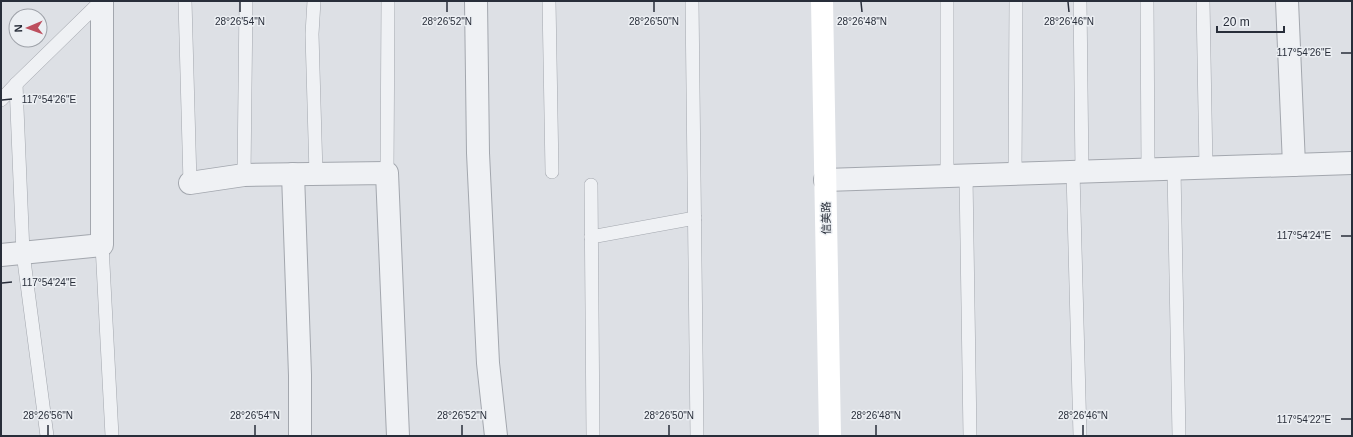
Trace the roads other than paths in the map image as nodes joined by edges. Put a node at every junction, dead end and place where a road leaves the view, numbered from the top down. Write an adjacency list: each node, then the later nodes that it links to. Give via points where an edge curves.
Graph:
1 (101, 1): 16 (lane); 36 (street)
2 (184, 1): 32 (lane)
3 (246, 1): 29 (lane)
4 (314, 1): 27 (lane, via 312,34)
5 (388, 1): 25 (lane)
6 (476, 1): 43 (street, via 479,169 488,363)
7 (549, 1): 23 (lane)
8 (692, 1): 34 (lane)
9 (822, 1): 31 (street, 信美路)
10 (947, 1): 30 (lane)
11 (1016, 1): 28 (lane)
12 (1080, 1): 24 (lane)
13 (1147, 1): 22 (lane)
14 (1203, 1): 20 (lane)
15 (1287, 1): 19 (street)
16 (16, 84): 17 (lane); 37 (lane)
17 (1, 100)
18 (1352, 163): 19 (street)
19 (1294, 165): 20 (street)
20 (1206, 168): 21 (street)
21 (1174, 169): 22 (street); 49 (lane)
22 (1148, 170): 24 (street)
23 (552, 172)
24 (1077, 172): 28 (street); 48 (lane)
25 (387, 173): 27 (street); 42 (street)
26 (293, 174): 27 (street); 29 (street); 41 (street)
27 (316, 174)
28 (1015, 174): 30 (street)
29 (244, 175): 32 (street)
30 (957, 176): 31 (street); 47 (lane)
31 (825, 180): 46 (street, 信美路)
32 (190, 182)
33 (591, 185): 35 (lane)
34 (694, 218): 35 (lane); 45 (lane)
35 (591, 237): 44 (lane)
36 (102, 245): 37 (street); 40 (lane)
37 (23, 253): 38 (street); 39 (lane)
38 (1, 255)
39 (47, 436)
40 (112, 436)
41 (300, 436)
42 (398, 436)
43 (496, 436)
44 (592, 436)
45 (697, 436)
46 (830, 436)
47 (970, 436)
48 (1080, 436)
49 (1179, 436)

